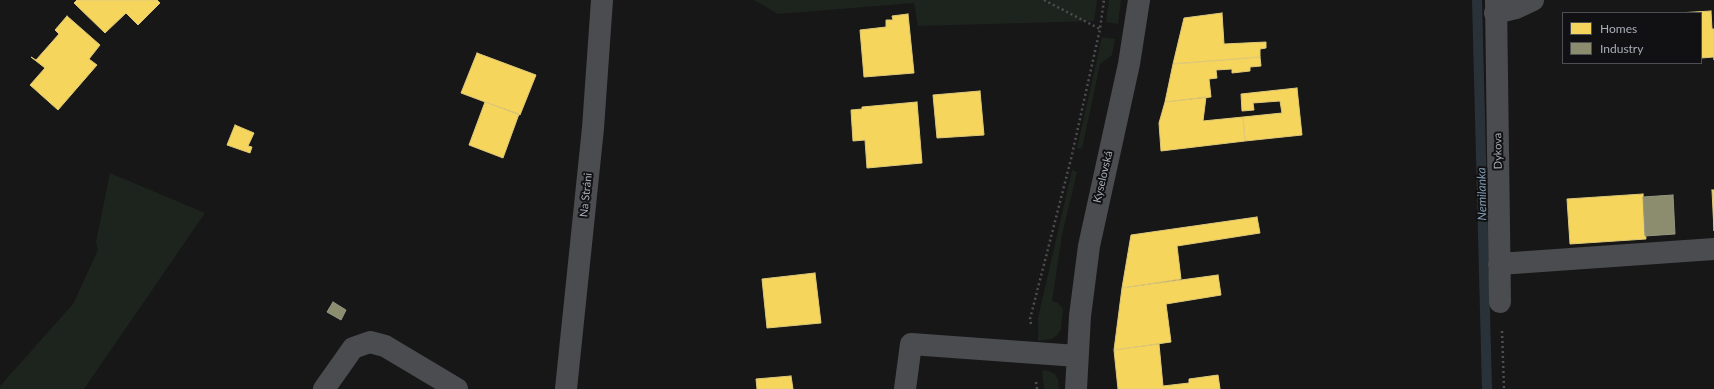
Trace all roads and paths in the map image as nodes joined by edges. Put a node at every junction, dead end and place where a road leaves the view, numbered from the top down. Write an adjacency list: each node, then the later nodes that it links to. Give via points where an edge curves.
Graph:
1 (602, 0): 15 (street, Na Stráni, via 592,135)
2 (1044, 0): 7 (path)
3 (1104, 0): 7 (path)
4 (1139, 0): 12 (street, Kyselovská, via 1129,64 1089,246)
5 (1532, 0): 6 (street, via 1516,8)
6 (1496, 6): 9 (street, Dykova)
7 (1100, 29): 11 (path, via 1071,159 1030,320)
8 (1714, 249): 9 (street)
9 (1499, 264): 10 (street, Dykova)
10 (1500, 302): 18 (path)
11 (1031, 326)
12 (1076, 356): 16 (street, via 911,344); 17 (street, Kyselovská)
13 (324, 389): 14 (street, via 353,348 370,342 385,346)
14 (457, 389)
15 (566, 389)
16 (905, 389)
17 (1076, 389)
18 (1504, 389)

